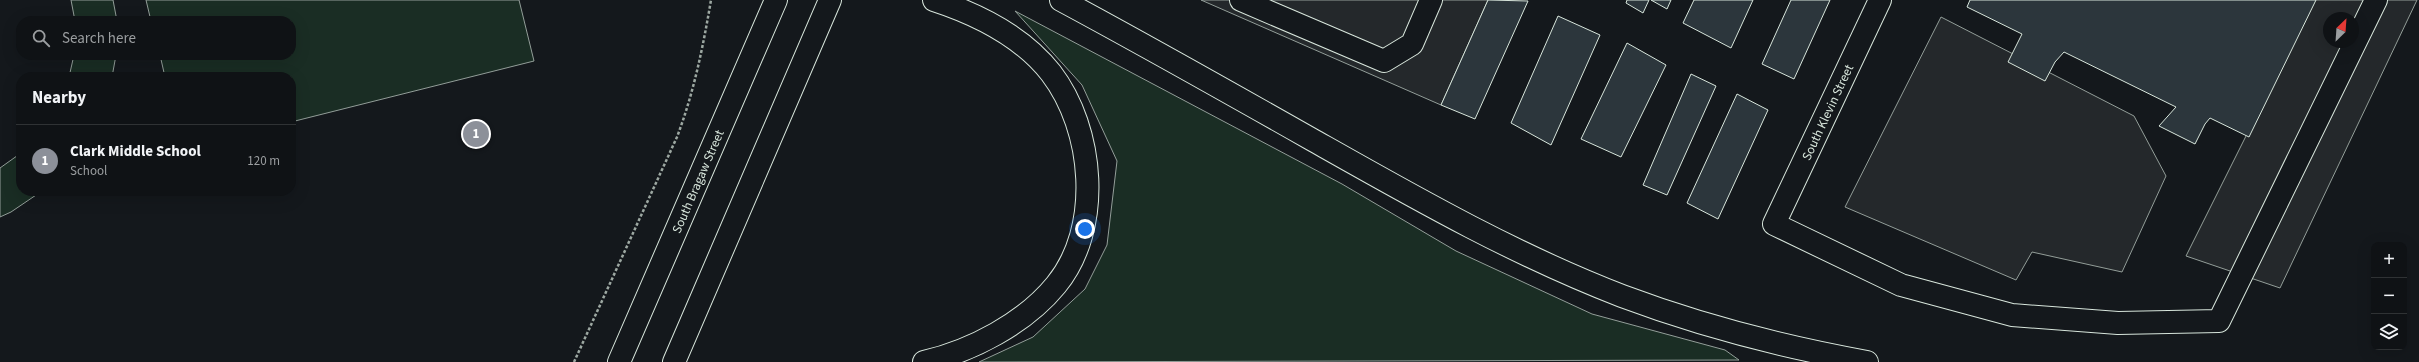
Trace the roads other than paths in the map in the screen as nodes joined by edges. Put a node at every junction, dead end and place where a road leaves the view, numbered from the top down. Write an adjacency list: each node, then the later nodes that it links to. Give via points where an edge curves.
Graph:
1 (776, 0): 9 (main road, South Bragaw Street)
2 (830, 0): 10 (main road)
3 (934, 0): 11 (main road, via 980,17 1009,35 1050,72 1069,100 1080,128 1088,190 1078,244 1069,266 1056,285 1033,309 1005,328 971,346)
4 (1061, 0): 12 (main road, via 1155,50 1443,214 1539,260 1621,295 1698,322 1791,348)
5 (1241, 0): 6 (main road, via 1384,61 1412,44)
6 (1431, 0)
7 (1880, 0): 8 (main road, South Klevin Street, via 1774,224 1901,285 2012,315 2118,323 2219,321)
8 (2376, 0)
9 (619, 362)
10 (674, 362)
11 (924, 362)
12 (1867, 362)

